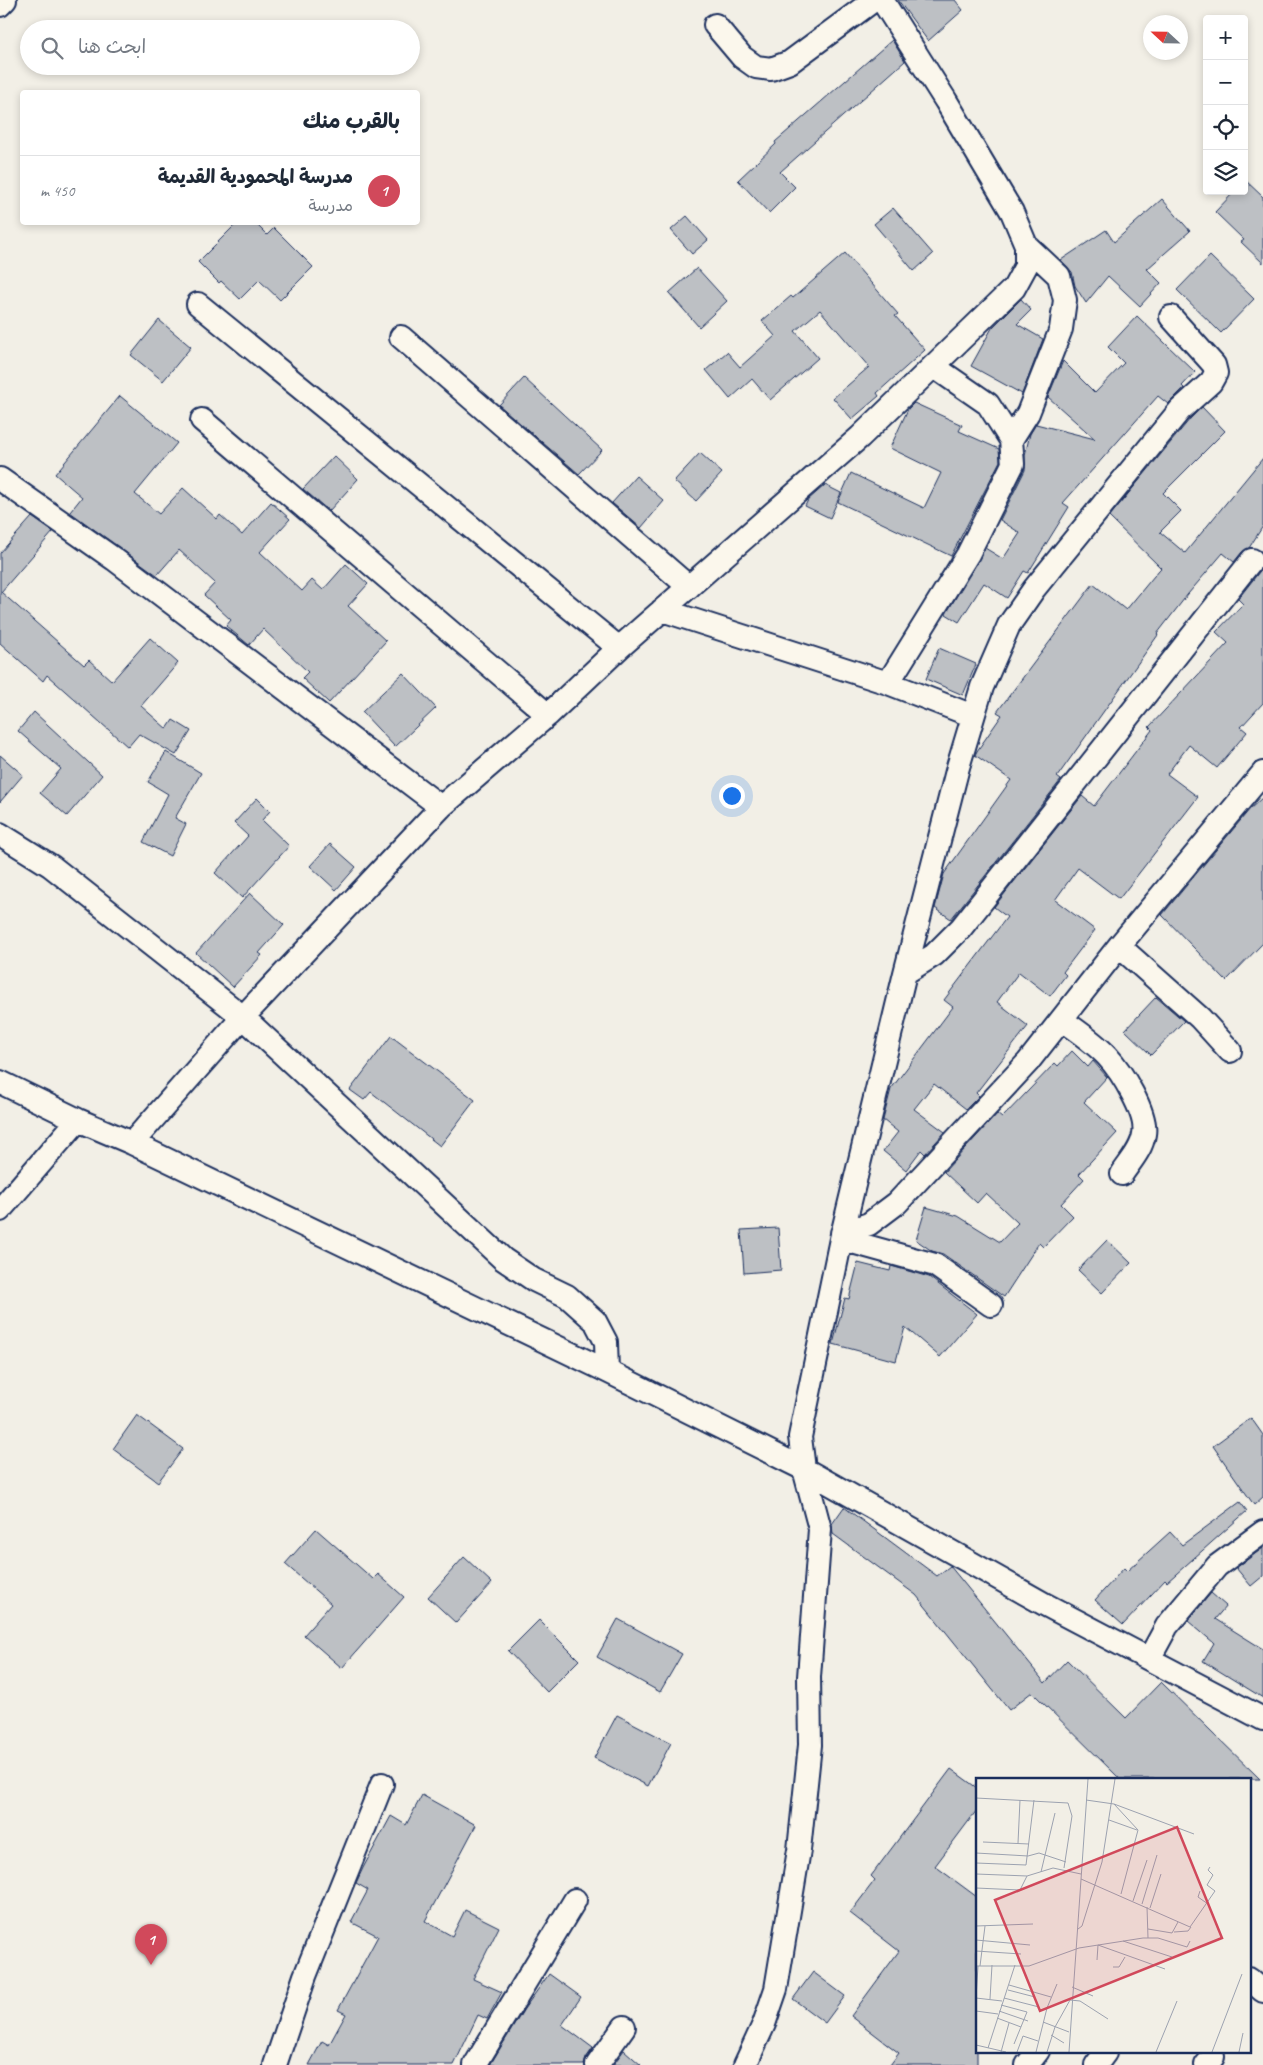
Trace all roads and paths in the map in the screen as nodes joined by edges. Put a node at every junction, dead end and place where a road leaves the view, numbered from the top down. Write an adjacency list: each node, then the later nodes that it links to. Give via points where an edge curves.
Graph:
1 (4, 0): 4 (street)
2 (874, 0): 5 (street, via 790,62 771,69 756,67 742,57)
3 (882, 0): 6 (street, via 1002,195)
4 (0, 5)
5 (715, 26)
6 (1026, 245): 10 (street, via 1026,266 1014,288); 12 (street, via 1059,276 1065,300 1062,329 1028,412)
7 (198, 304): 17 (street)
8 (1170, 317): 20 (street, via 1214,365 1216,373 1211,382 1180,410 1034,589 1009,625)
9 (401, 337): 15 (street)
10 (933, 366): 12 (street, via 988,404); 15 (street, via 860,437)
11 (202, 420): 19 (street)
12 (1012, 440): 18 (street, via 1013,464 968,554)
13 (0, 479): 22 (street, via 122,564)
14 (1252, 560): 25 (street, via 961,928 934,955)
15 (689, 587): 16 (street)
16 (662, 610): 17 (street); 18 (street)
17 (619, 648): 19 (street)
18 (888, 683): 20 (street)
19 (548, 715): 22 (street)
20 (973, 716): 25 (street)
21 (1263, 773): 24 (street)
22 (441, 807): 26 (street)
23 (0, 834): 26 (street, via 51,866)
24 (1119, 946): 27 (street); 28 (street, via 1200,1018)
25 (905, 973): 34 (street)
26 (244, 1017): 31 (street); 36 (street, via 503,1259 534,1280 567,1296 595,1321 606,1342)
27 (1062, 1020): 32 (street, via 1107,1056 1125,1080 1144,1120 1144,1134 1138,1150); 34 (street, via 1028,1062 897,1203 869,1224)
28 (1230, 1051)
29 (0, 1082): 30 (street)
30 (78, 1120): 31 (street); 33 (street)
31 (132, 1143): 36 (street)
32 (1122, 1174)
33 (0, 1210)
34 (841, 1236): 35 (street, via 935,1265); 37 (street, via 800,1437)
35 (991, 1305)
36 (607, 1371): 37 (street)
37 (804, 1469): 39 (street, via 1046,1605); 50 (street, via 820,1529 809,1677 810,1745 799,1850 776,1989)
38 (1263, 1532): 39 (street, via 1217,1566 1167,1626)
39 (1150, 1659): 40 (street)
40 (1263, 1718)
41 (382, 1784): 47 (street, via 305,1976)
42 (575, 1900): 48 (street)
43 (1250, 1980): 44 (street)
44 (1263, 1991)
45 (624, 2027): 49 (street)
46 (1037, 2052): 51 (street)
47 (276, 2065)
48 (475, 2065)
49 (598, 2065)
50 (745, 2065)
51 (1026, 2065)

